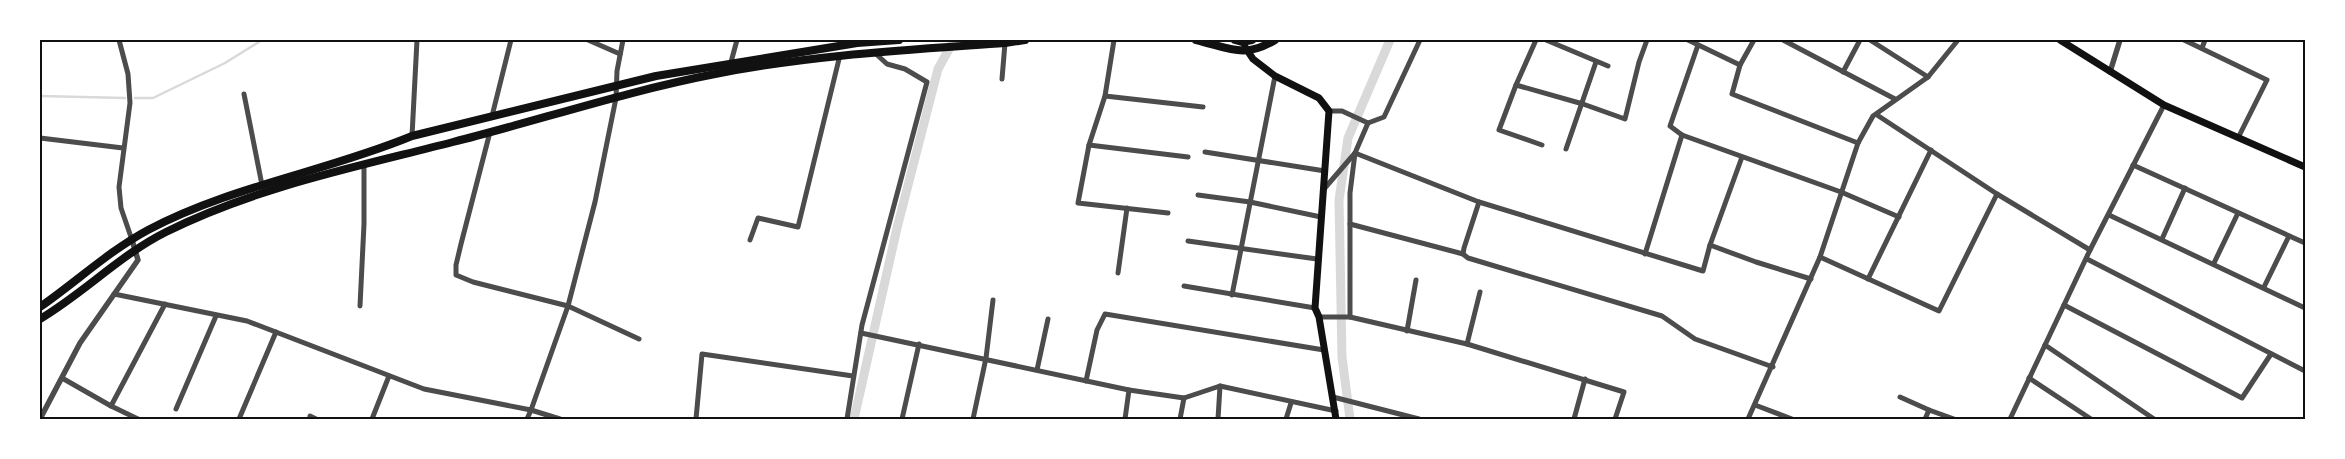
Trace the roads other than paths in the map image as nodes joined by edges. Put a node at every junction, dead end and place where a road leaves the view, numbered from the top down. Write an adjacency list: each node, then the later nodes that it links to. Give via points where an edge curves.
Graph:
1 (119, 40): 66 (street, via 128,74 130,103)
2 (417, 40): 60 (street)
3 (511, 40): 56 (street)
4 (588, 40): 34 (street)
5 (623, 40): 34 (street)
6 (737, 40): 36 (street)
7 (900, 40): 27 (highway)
8 (1025, 40): 29 (highway)
9 (1114, 40): 48 (street)
10 (1196, 40): 32 (highway)
11 (1252, 40): 28 (highway)
12 (1275, 40): 32 (highway)
13 (1420, 40): 57 (street, via 1384,117)
14 (1536, 40): 45 (street)
15 (1546, 40): 37 (street)
16 (1647, 40): 51 (street, via 1625,119)
17 (1688, 40): 30 (street)
18 (1754, 40): 39 (street)
19 (1783, 40): 40 (street)
20 (1860, 40): 40 (street)
21 (1870, 40): 43 (street)
22 (1958, 40): 43 (street)
23 (2060, 40): 41 (main road)
24 (2120, 40): 41 (street)
25 (2184, 40): 31 (street)
26 (2205, 40): 31 (street)
27 (857, 41): 36 (highway)
28 (1238, 41): 32 (main road)
29 (1005, 43): 33 (highway); 44 (street)
30 (1698, 44): 39 (street); 59 (street, via 1670,126)
31 (2202, 48): 62 (street, via 2267,80)
32 (1247, 52): 42 (main road)
33 (875, 53): 35 (highway); 133 (street, via 887,64 906,69 927,82)
34 (620, 54): 46 (street)
35 (840, 55): 49 (highway, via 718,73); 96 (street, via 798,228 758,218)
36 (731, 62): 46 (highway)
37 (1596, 62): 38 (street); 51 (street)
38 (1608, 66)
39 (1740, 66): 63 (street, via 1732,94)
40 (1843, 72): 50 (street)
41 (2110, 72): 52 (main road)
42 (1275, 76): 54 (main road, via 1319,98); 73 (street)
43 (1928, 77): 50 (street)
44 (1002, 79)
45 (1516, 84): 51 (street); 65 (street, via 1499,130)
46 (617, 86): 49 (street); 56 (highway)
47 (244, 94): 78 (street)
48 (1105, 96): 53 (street); 64 (street)
49 (616, 98): 58 (highway); 122 (street, via 595,202)
50 (1894, 99): 55 (street)
51 (1583, 104): 67 (street)
52 (2164, 105): 62 (main road); 75 (street)
53 (1202, 107)
54 (1329, 111): 57 (street, via 1342,111); 77 (main road)
55 (1877, 115): 63 (street, via 1868,122); 68 (street)
56 (492, 116): 60 (highway)
57 (1368, 123): 70 (street)
58 (490, 132): 74 (highway); 122 (street, via 456,275)
59 (1682, 135): 72 (street); 104 (street)
60 (412, 136): 78 (highway, via 381,149)
61 (40, 138): 66 (street)
62 (2238, 138): 76 (main road)
63 (1858, 143): 81 (street)
64 (1089, 145): 71 (street); 86 (street, via 1078,202)
65 (1542, 146)
66 (123, 148): 95 (street, via 119,187 121,208)
67 (1566, 149)
68 (1931, 150): 82 (street); 91 (street)
69 (1205, 152): 73 (street)
70 (1355, 154): 80 (street); 85 (street); 92 (street)
71 (1188, 157)
72 (1742, 157): 81 (street); 99 (street)
73 (1258, 161): 77 (street); 84 (street)
74 (364, 165): 101 (highway, via 302,180 225,206); 121 (street)
75 (2133, 165): 79 (street); 89 (street)
76 (2305, 167)
77 (1325, 171): 80 (main road)
78 (262, 185): 95 (highway, via 174,218)
79 (2185, 188): 88 (street); 94 (street)
80 (1324, 189): 90 (main road)
81 (1842, 192): 91 (street); 105 (street)
82 (1997, 194): 102 (street); 111 (street, via 1939,312)
83 (1198, 195): 84 (street)
84 (1250, 202): 90 (street); 100 (street)
85 (1480, 202): 103 (street); 104 (street)
86 (1127, 208): 87 (street); 109 (street)
87 (1168, 213)
88 (2238, 213): 93 (street); 108 (street)
89 (2109, 215): 94 (street); 102 (street)
90 (1321, 217): 106 (main road)
91 (1899, 217): 111 (street)
92 (1350, 224): 103 (street); 128 (street)
93 (2289, 236): 98 (street); 114 (street)
94 (2162, 239): 108 (street)
95 (132, 240): 101 (street); 123 (highway)
96 (750, 240)
97 (1188, 242): 100 (street)
98 (2305, 243)
99 (1710, 245): 104 (street, via 1703,271); 110 (street)
100 (1241, 248): 106 (street); 117 (street)
101 (136, 249): 116 (street, via 138,260); 129 (highway)
102 (2090, 250): 107 (street)
103 (1463, 254): 141 (street, via 1476,261 1662,316 1695,339)
104 (1645, 254)
105 (1820, 257): 110 (street); 111 (street)
106 (1317, 259): 124 (main road)
107 (2087, 259): 120 (street); 139 (street)
108 (2214, 263): 114 (street)
109 (1118, 273)
110 (1812, 278): 141 (street)
111 (1868, 279)
112 (1416, 280): 131 (street)
113 (1184, 286): 117 (street)
114 (2264, 287): 125 (street)
115 (1480, 292): 136 (street)
116 (114, 294): 119 (street); 146 (street, via 80,343)
117 (1232, 295): 124 (street)
118 (993, 300): 140 (street)
119 (165, 304): 126 (street); 157 (street)
120 (2064, 305): 137 (street); 139 (street, via 2242,398)
121 (360, 306)
122 (568, 306): 134 (street); 159 (street)
123 (40, 307)
124 (1315, 308): 127 (main road)
125 (2305, 308)
126 (216, 316): 132 (street, via 246,321); 158 (street)
127 (1321, 317): 128 (street); 138 (main road)
128 (1349, 317): 131 (street)
129 (40, 319)
130 (1048, 319): 142 (street)
131 (1407, 331): 136 (street)
132 (276, 332): 144 (street); 165 (street)
133 (862, 333): 135 (street); 145 (street)
134 (639, 339)
135 (919, 344): 140 (street); 172 (street)
136 (1467, 344): 148 (street)
137 (2045, 345): 147 (street); 187 (street)
138 (1324, 350): 149 (street, via 1105,314 1097,330); 152 (main road)
139 (2271, 354): 143 (street)
140 (986, 358): 142 (street); 173 (street)
141 (1773, 367): 156 (street)
142 (1037, 370): 149 (street)
143 (2305, 371)
144 (389, 376): 159 (street, via 424,389); 167 (street)
145 (852, 376): 170 (street, via 702,354); 171 (street)
146 (62, 378): 157 (street); 163 (street)
147 (2028, 378): 185 (street); 186 (street)
148 (1585, 379): 179 (street); 180 (street, via 1624,392)
149 (1086, 381): 151 (street)
150 (1220, 386): 154 (street); 155 (street); 176 (street)
151 (1129, 390): 154 (street); 174 (street)
152 (1333, 397): 161 (main road); 178 (street)
153 (1900, 397): 160 (street)
154 (1184, 398): 175 (street)
155 (1291, 403): 161 (street); 177 (street)
156 (1755, 405): 181 (street); 182 (street)
157 (111, 406): 164 (street)
158 (176, 410)
159 (531, 410): 168 (street); 169 (street)
160 (1928, 410): 183 (street); 184 (street)
161 (1336, 415)
162 (310, 416): 166 (street)
163 (40, 419)
164 (138, 419)
165 (239, 419)
166 (316, 419)
167 (372, 419)
168 (527, 419)
169 (560, 419)
170 (696, 419)
171 (847, 419)
172 (902, 419)
173 (973, 419)
174 (1124, 419)
175 (1180, 419)
176 (1218, 419)
177 (1286, 419)
178 (1418, 419)
179 (1574, 419)
180 (1615, 419)
181 (1748, 419)
182 (1792, 419)
183 (1925, 419)
184 (1954, 419)
185 (2010, 419)
186 (2091, 419)
187 (2154, 419)

